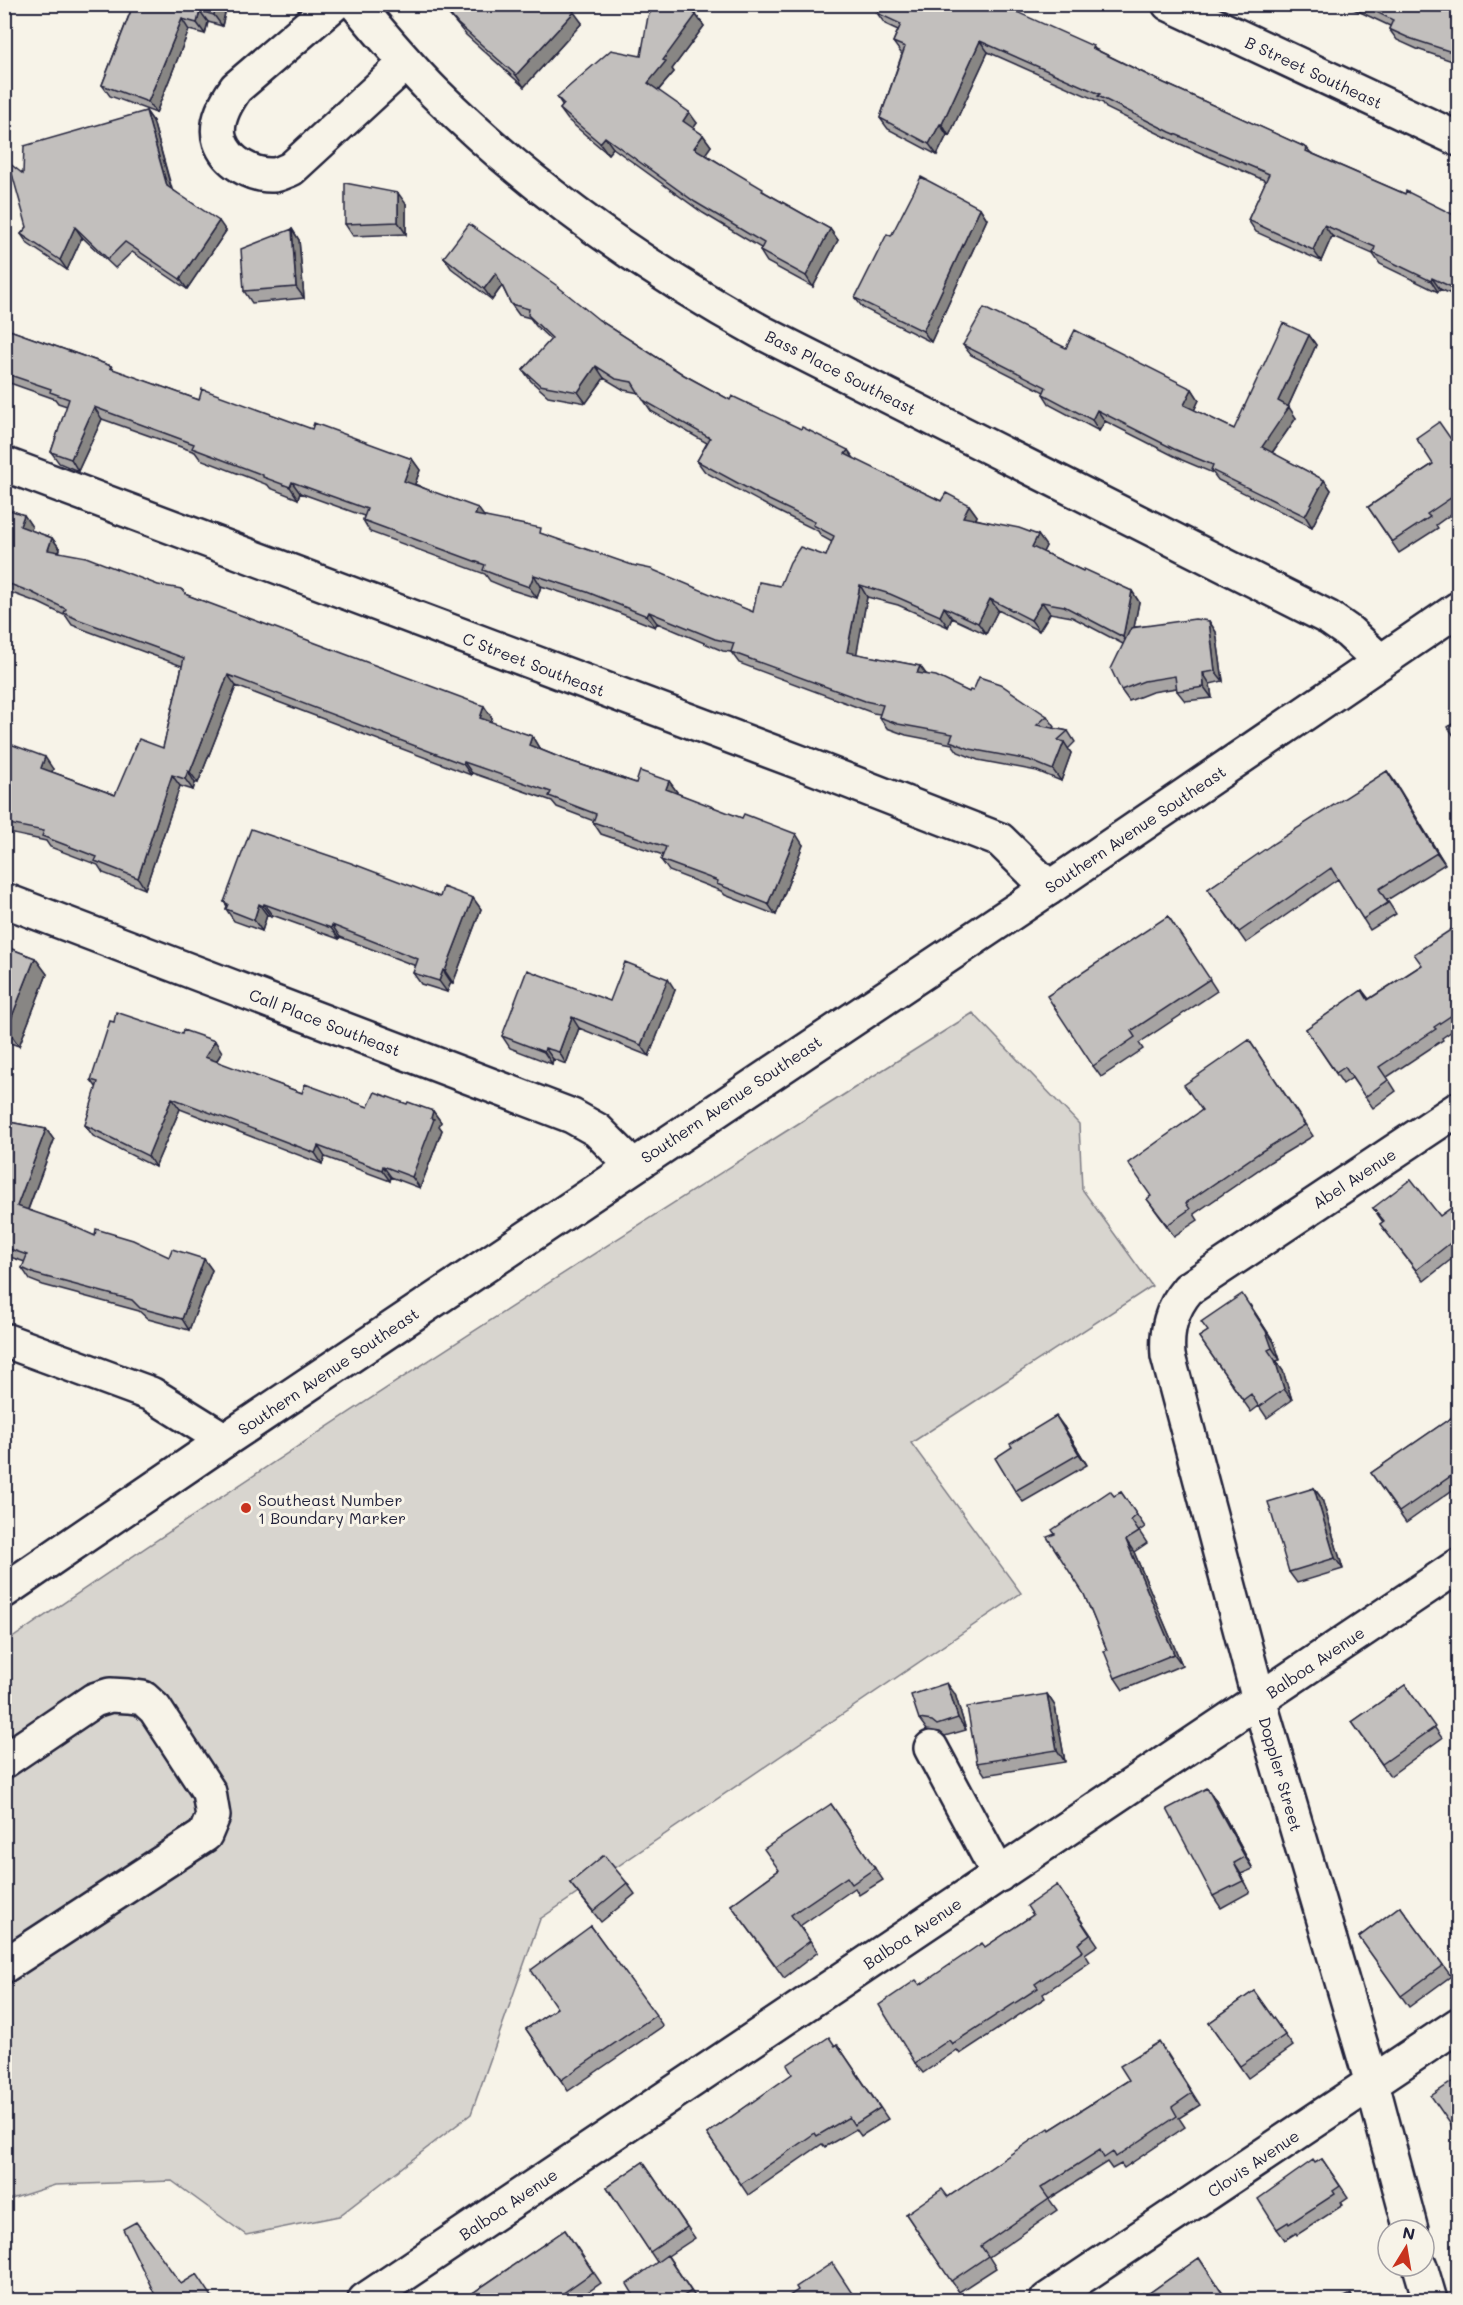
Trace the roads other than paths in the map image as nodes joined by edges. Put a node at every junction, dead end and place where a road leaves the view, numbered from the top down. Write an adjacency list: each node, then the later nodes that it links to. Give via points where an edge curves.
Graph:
1 (334, 4): 4 (street, via 236,88 225,102 219,140 228,155 258,174 275,176 291,169)
2 (356, 4): 4 (street, Bass Place Southeast)
3 (1169, 4): 5 (street, B Street Southeast)
4 (406, 63): 8 (street, Bass Place Southeast, via 511,162 575,213 683,287 763,333 1329,618)
5 (1458, 139)
6 (4, 464): 9 (street, C Street Southeast, via 1000,840)
7 (1458, 609): 8 (street, Southern Avenue Southeast)
8 (1380, 662): 9 (street, Southern Avenue Southeast)
9 (1049, 888): 12 (street, Southern Avenue Southeast)
10 (4, 900): 12 (street, Call Place Southeast, via 572,1116 597,1130)
11 (1458, 1109): 13 (street, Abel Avenue)
12 (632, 1165): 15 (street, Southern Avenue Southeast)
13 (1250, 1246): 18 (street, Doppler Street, via 1184,1294 1168,1325 1167,1343)
14 (4, 1340): 15 (street, via 151,1394)
15 (225, 1440): 17 (street, Southern Avenue Southeast)
16 (1458, 1566): 18 (street, Balboa Avenue)
17 (4, 1592)
18 (1259, 1700): 21 (street, Balboa Avenue); 24 (street, Doppler Street)
19 (931, 1748): 21 (street)
20 (4, 1761): 22 (street, via 94,1700 110,1695 143,1698 155,1709 209,1792 213,1816 205,1835)
21 (999, 1875): 27 (street, Balboa Avenue)
22 (4, 1966)
23 (1458, 2025): 24 (street, Clovis Avenue)
24 (1372, 2084): 25 (street, Doppler Street); 28 (street, Clovis Avenue)
25 (1408, 2218)
26 (1423, 2278): 29 (street)
27 (365, 2301)
28 (1047, 2301)
29 (1430, 2301)

